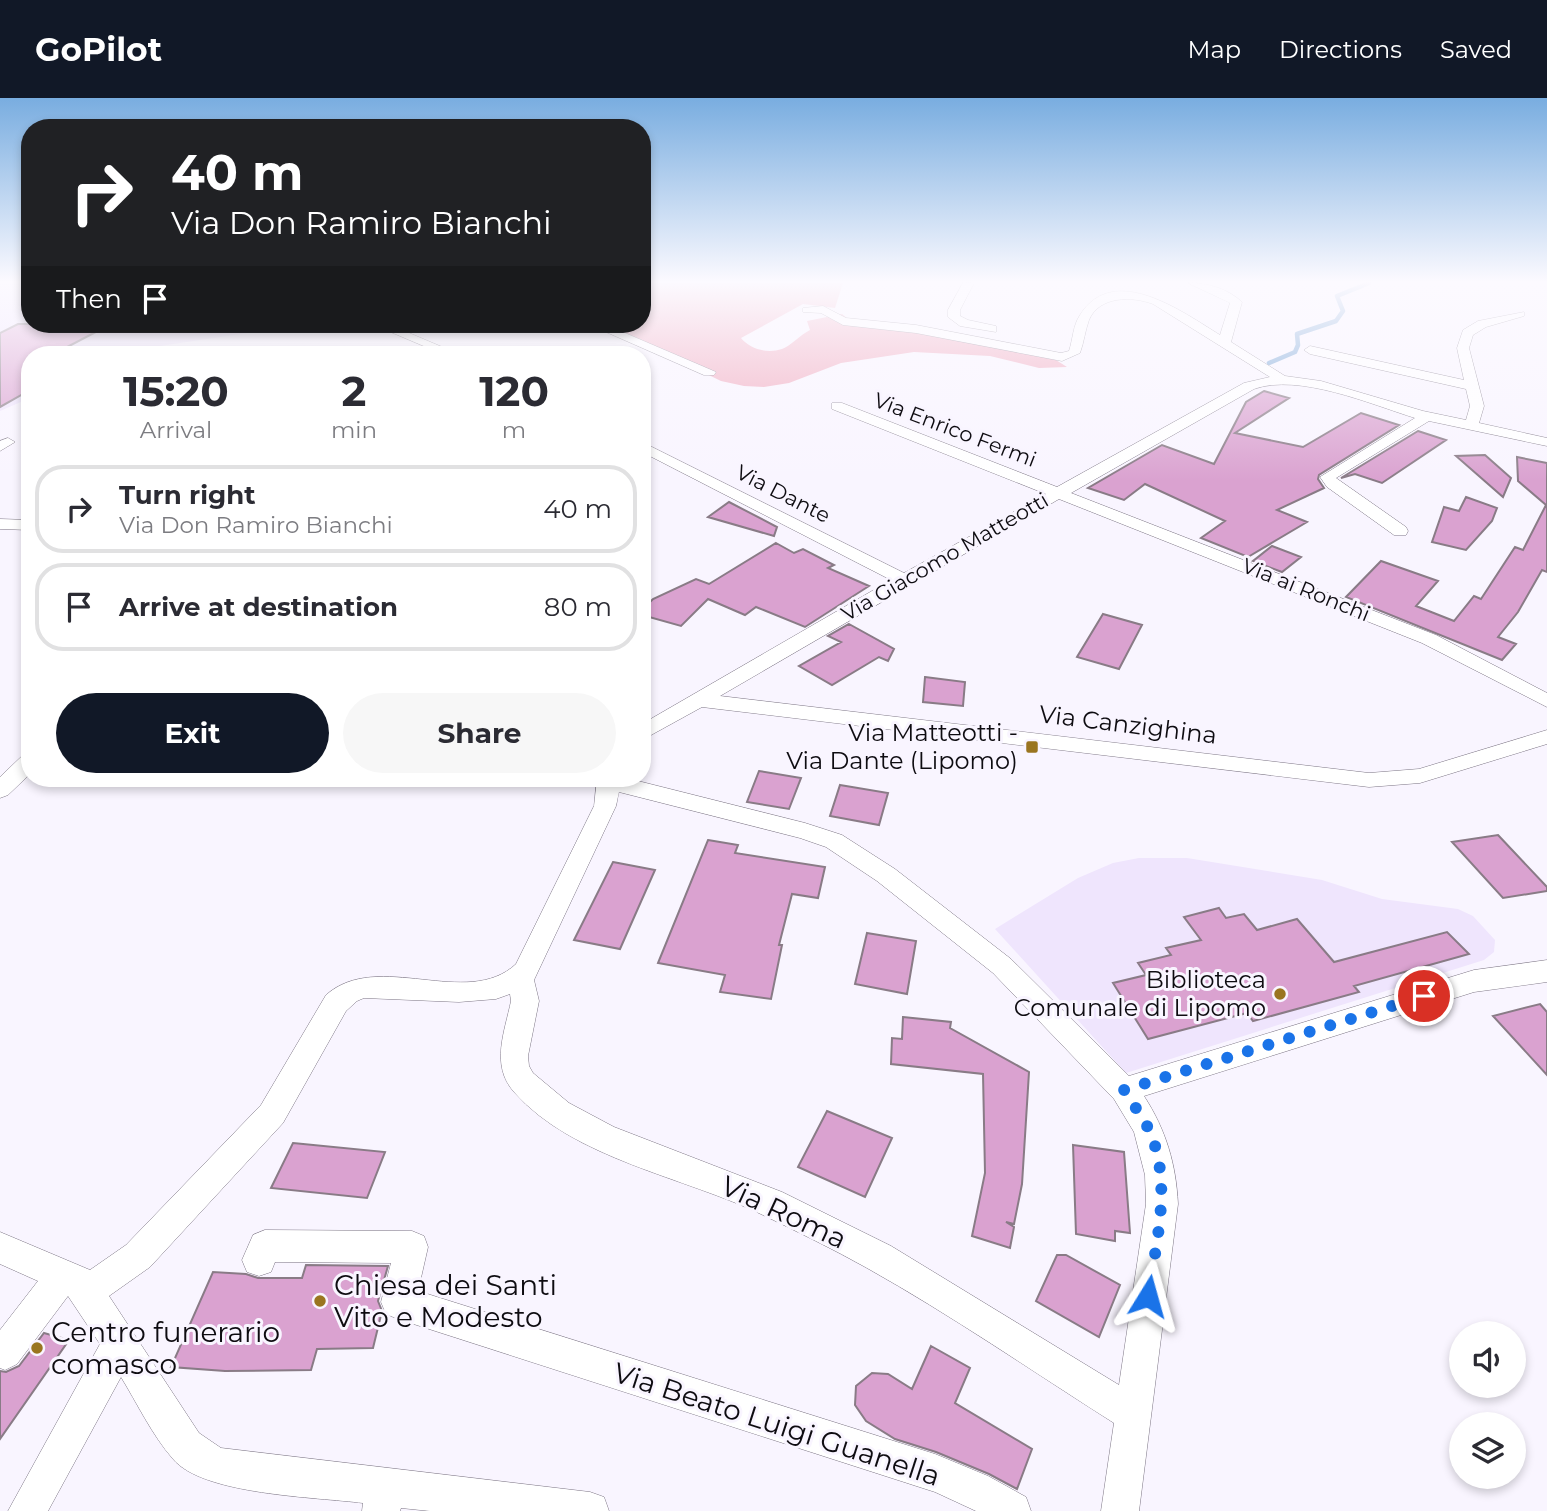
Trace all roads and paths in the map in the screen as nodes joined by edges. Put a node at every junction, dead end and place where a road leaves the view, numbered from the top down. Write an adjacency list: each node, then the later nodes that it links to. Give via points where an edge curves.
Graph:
1 (654, 349): 7 (street)
2 (1022, 349): 3 (street, via 1059,356 1073,355)
3 (1076, 349)
4 (1233, 349): 8 (street)
5 (1463, 349): 10 (street)
6 (1310, 350): 10 (street)
7 (709, 372)
8 (1279, 378): 9 (street, Via Giacomo Matteotti); 12 (street)
9 (1249, 386): 16 (street, Via Giacomo Matteotti)
10 (1472, 386): 13 (street, via 1477,406)
11 (837, 406): 16 (street, Via Enrico Fermi)
12 (1426, 417): 13 (street); 19 (street, via 1328,477)
13 (1471, 426): 14 (street)
14 (1547, 442)
15 (651, 451): 20 (street, Via Dante)
16 (1059, 492): 20 (street, Via Giacomo Matteotti); 22 (street, Via ai Ronchi, via 1429,639)
17 (21, 516): 18 (street)
18 (5, 524)
19 (1400, 531)
20 (904, 580): 21 (street, Via Giacomo Matteotti)
21 (698, 700): 23 (street, Via Giacomo Matteotti); 24 (street, Via Canzighina, via 1369,780 1420,776)
22 (1547, 701)
23 (651, 728)
24 (1547, 737)
25 (15, 767): 28 (street)
26 (609, 787): 30 (street, via 605,806 532,961)
27 (630, 787): 31 (street, via 834,841 886,875 1002,966)
28 (0, 790)
29 (1547, 971): 31 (street, via 1474,981)
30 (520, 976): 34 (street, via 509,985 468,991 362,987 347,993 336,1003 272,1114 138,1256 111,1277); 37 (street, Via Roma, via 525,1001 515,1068 523,1082 559,1112 603,1137 771,1203 879,1257)
31 (1124, 1090): 37 (street, via 1148,1128 1161,1175 1161,1204)
32 (0, 1248): 34 (street)
33 (259, 1260): 41 (street, Via Beato Luigi Guanella, via 265,1246 412,1247 398,1303 935,1473)
34 (74, 1283): 35 (street); 36 (street, via 5,1352)
35 (120, 1343): 38 (street, via 186,1446 200,1458 220,1467); 39 (street)
36 (0, 1350)
37 (1132, 1413): 42 (street)
38 (383, 1499): 40 (street)
39 (27, 1511)
40 (590, 1511)
41 (1012, 1511)
42 (1120, 1511)

